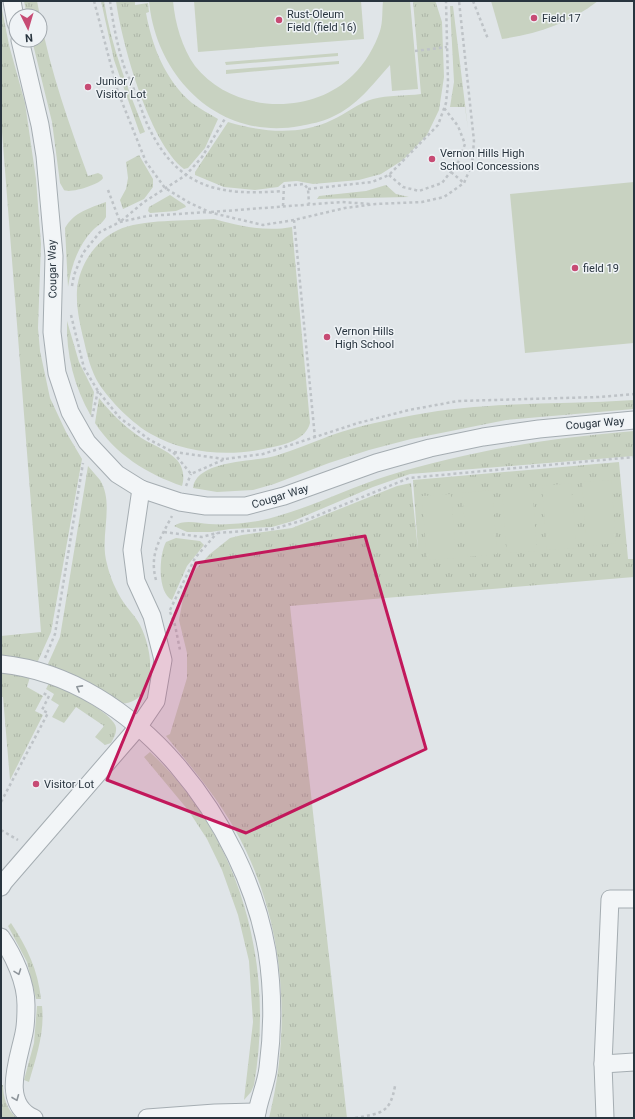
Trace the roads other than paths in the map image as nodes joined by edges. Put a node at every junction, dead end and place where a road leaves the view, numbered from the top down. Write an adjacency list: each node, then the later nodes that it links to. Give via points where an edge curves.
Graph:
1 (22, 48): 3 (street, Cougar Way, via 45,156 54,256 52,332 57,373 70,412 87,442 117,474)
2 (634, 420): 3 (street, Cougar Way, via 483,436 376,463 284,496 246,506 206,506 180,502)
3 (141, 489): 5 (street, via 132,550 136,581 152,616 163,660 156,701)
4 (1, 664): 5 (street, one-way to 4, via 74,685 39,671)
5 (139, 726): 6 (street, via 63,811); 11 (street, via 172,760 213,814 230,843 256,909 267,950 271,1025 268,1069)
6 (1, 887)
7 (634, 899): 10 (street, via 610,899)
8 (1, 937): 12 (street, one-way to 12, via 18,971 25,993 24,1032 12,1082 14,1096 20,1107)
9 (634, 1062): 10 (street)
10 (603, 1064): 14 (street)
11 (256, 1115): 13 (street, via 215,1113)
12 (30, 1116)
13 (146, 1118)
14 (605, 1118)

